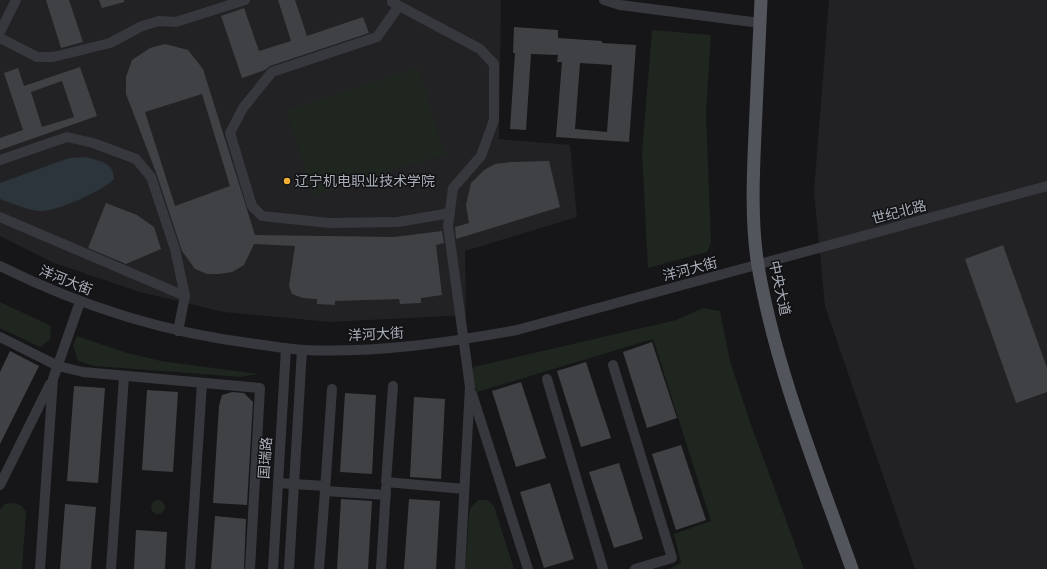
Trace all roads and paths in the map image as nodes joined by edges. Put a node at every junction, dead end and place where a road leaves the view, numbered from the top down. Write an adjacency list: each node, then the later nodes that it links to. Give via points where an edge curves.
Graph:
1 (16, 0): 7 (street)
2 (244, 0): 8 (street, via 176,22 159,21 142,26 110,43 53,57 37,58)
3 (604, 0): 6 (street, via 620,5)
4 (761, 0): 6 (main road, 中央大道)
5 (393, 2): 11 (street, via 480,49 494,64 494,120 481,156 453,188); 11 (street, via 377,37 272,72 243,108 230,133 252,206 262,216 329,223 398,222)
6 (760, 23): 13 (main road, 中央大道, via 753,214)
7 (0, 32)
8 (0, 38)
9 (0, 160): 15 (street, via 67,137 136,159 151,177 175,249)
10 (1047, 186): 13 (street, 世纪北路)
11 (450, 213): 19 (street, via 448,226)
12 (0, 217): 15 (street)
13 (758, 265): 19 (street, 洋河大街, via 517,330); 50 (main road, 中央大道, via 794,404)
14 (0, 266): 16 (street, 洋河大街)
15 (185, 296): 17 (street)
16 (80, 302): 17 (street, 洋河大街); 23 (street)
17 (178, 331): 20 (street, 洋河大街)
18 (0, 337): 23 (street)
19 (462, 340): 21 (street, 洋河大街, via 395,348); 29 (street)
20 (286, 348): 21 (street, 洋河大街); 33 (street, 国瑞路)
21 (302, 350): 34 (street)
22 (613, 365): 49 (street, via 672,558)
23 (58, 366): 24 (street, via 83,372); 26 (street)
24 (124, 376): 27 (street); 39 (street)
25 (547, 378): 48 (street)
26 (53, 379): 31 (street); 38 (street)
27 (202, 383): 40 (street); 41 (street, via 260,388)
28 (393, 386): 32 (street)
29 (470, 387): 36 (street); 47 (street)
30 (332, 389): 35 (street)
31 (1, 482)
32 (386, 482): 36 (street); 37 (street)
33 (278, 483): 34 (street); 42 (street, 国瑞路)
34 (294, 484): 35 (street); 43 (street)
35 (325, 489): 37 (street); 44 (street)
36 (464, 489): 46 (street)
37 (386, 495): 45 (street)
38 (40, 569)
39 (111, 569)
40 (190, 569)
41 (250, 569)
42 (273, 569)
43 (288, 569)
44 (319, 569)
45 (381, 569)
46 (460, 569)
47 (528, 569)
48 (603, 569)
49 (635, 569)
50 (852, 569)

